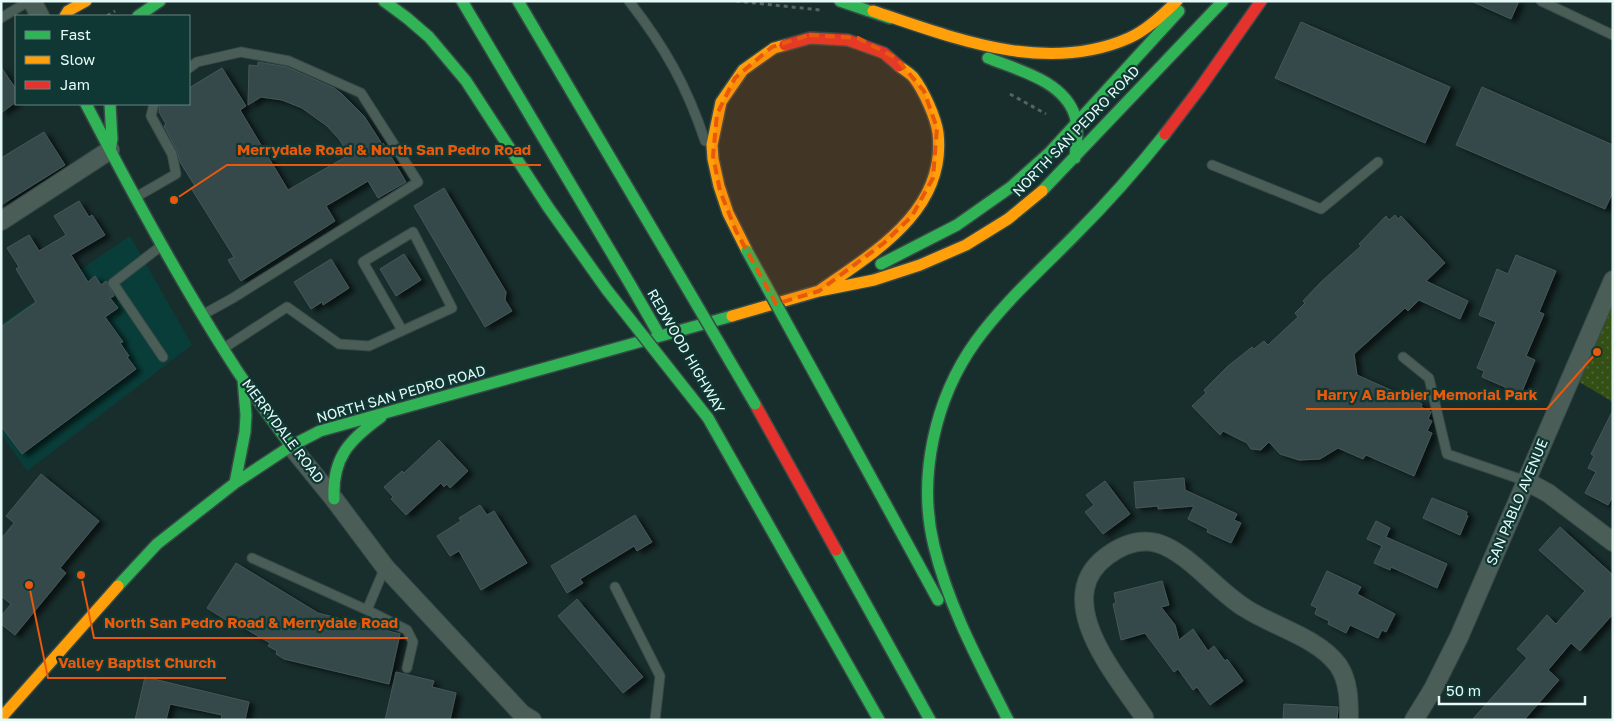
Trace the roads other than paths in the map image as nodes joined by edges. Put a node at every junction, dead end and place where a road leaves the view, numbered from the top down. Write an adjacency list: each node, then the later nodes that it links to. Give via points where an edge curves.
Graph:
1 (31, 1): 16 (street); 19 (lane)
2 (86, 1): 17 (main road)
3 (384, 1): 22 (main road, via 418,26)
4 (462, 1): 44 (main road, REDWOOD HIGHWAY, bridge)
5 (518, 1): 61 (main road, bridge, via 755,404)
6 (629, 1): 31 (lane, via 656,37 686,88)
7 (840, 1): 15 (main road)
8 (1177, 1): 15 (main road, via 1128,39 1062,54 1029,54 993,48)
9 (1188, 1): 26 (main road, NORTH SAN PEDRO ROAD)
10 (1223, 1): 28 (main road, NORTH SAN PEDRO ROAD)
11 (1261, 1): 63 (main road, via 1189,104 1146,158 981,335 960,367 944,402 933,442 928,480 932,536 950,595)
12 (1541, 1): 20 (lane)
13 (159, 2): 18 (main road)
14 (412, 9): 22 (lane)
15 (873, 12): 26 (main road, via 1046,83 1065,98)
16 (39, 15)
17 (66, 15)
18 (140, 15)
19 (1, 18)
20 (1613, 35)
21 (190, 67): 37 (lane, via 197,62 241,52 289,61 361,93 418,182)
22 (456, 69): 44 (main road, bridge, via 607,290)
23 (87, 105): 27 (main road, MERRYDALE ROAD)
24 (110, 105): 27 (main road)
25 (154, 105): 32 (lane, via 151,116 172,154 176,174)
26 (1077, 122): 28 (main road); 36 (main road, NORTH SAN PEDRO ROAD, via 1031,170 976,213 916,247)
27 (110, 150): 32 (main road, MERRYDALE ROAD); 33 (street)
28 (1075, 158): 36 (main road, NORTH SAN PEDRO ROAD, via 1026,204 966,245 897,273)
29 (1378, 162): 30 (lane, via 1321,209)
30 (1212, 165)
31 (720, 191): 36 (main road, via 713,156 717,114 729,86 748,64 764,52 800,36 838,34 878,46 904,65 924,91 935,118 939,149 933,178 920,205 903,226); 62 (main road, bridge, via 747,252)
32 (136, 198): 34 (main road, MERRYDALE ROAD)
33 (1, 221)
34 (163, 245): 37 (main road, MERRYDALE ROAD); 40 (lane, via 113,283)
35 (1613, 280): 46 (street, SAN PABLO AVENUE)
36 (819, 291): 43 (main road, NORTH SAN PEDRO ROAD)
37 (203, 315): 39 (main road, MERRYDALE ROAD)
38 (402, 330): 38 (lane, via 452,308 413,232 362,262); 39 (lane, via 369,346 339,344 287,307)
39 (224, 348): 42 (main road, MERRYDALE ROAD)
40 (163, 357)
41 (1402, 357): 46 (lane, via 1429,378 1447,454)
42 (242, 376): 45 (main road, MERRYDALE ROAD); 47 (main road, via 245,432)
43 (391, 410): 45 (main road, NORTH SAN PEDRO ROAD, via 320,431); 48 (main road, via 364,430 342,454 334,472)
44 (708, 418): 60 (main road, REDWOOD HIGHWAY)
45 (291, 446): 47 (main road, NORTH SAN PEDRO ROAD); 48 (street, MERRYDALE ROAD)
46 (1526, 481): 49 (street, via 1548,493); 57 (street, SAN PABLO AVENUE, via 1455,645)
47 (235, 483): 56 (main road, NORTH SAN PEDRO ROAD, via 157,544)
48 (334, 499): 51 (street, MERRYDALE ROAD)
49 (1613, 542)
50 (252, 558): 53 (lane)
51 (385, 567): 53 (lane); 58 (street, MERRYDALE ROAD, via 522,714)
52 (615, 587): 59 (lane, via 660,676)
53 (367, 610): 54 (lane, via 408,630 413,642)
54 (407, 668)
55 (1144, 717): 64 (street, via 1095,640 1086,617 1084,596 1088,576 1102,560 1123,546 1147,541 1180,555 1244,607 1329,655 1345,678)
56 (1, 718)
57 (1416, 719)
58 (532, 720)
59 (655, 720)
60 (879, 720)
61 (930, 720)
62 (1004, 720)
63 (1008, 720)
64 (1349, 720)

